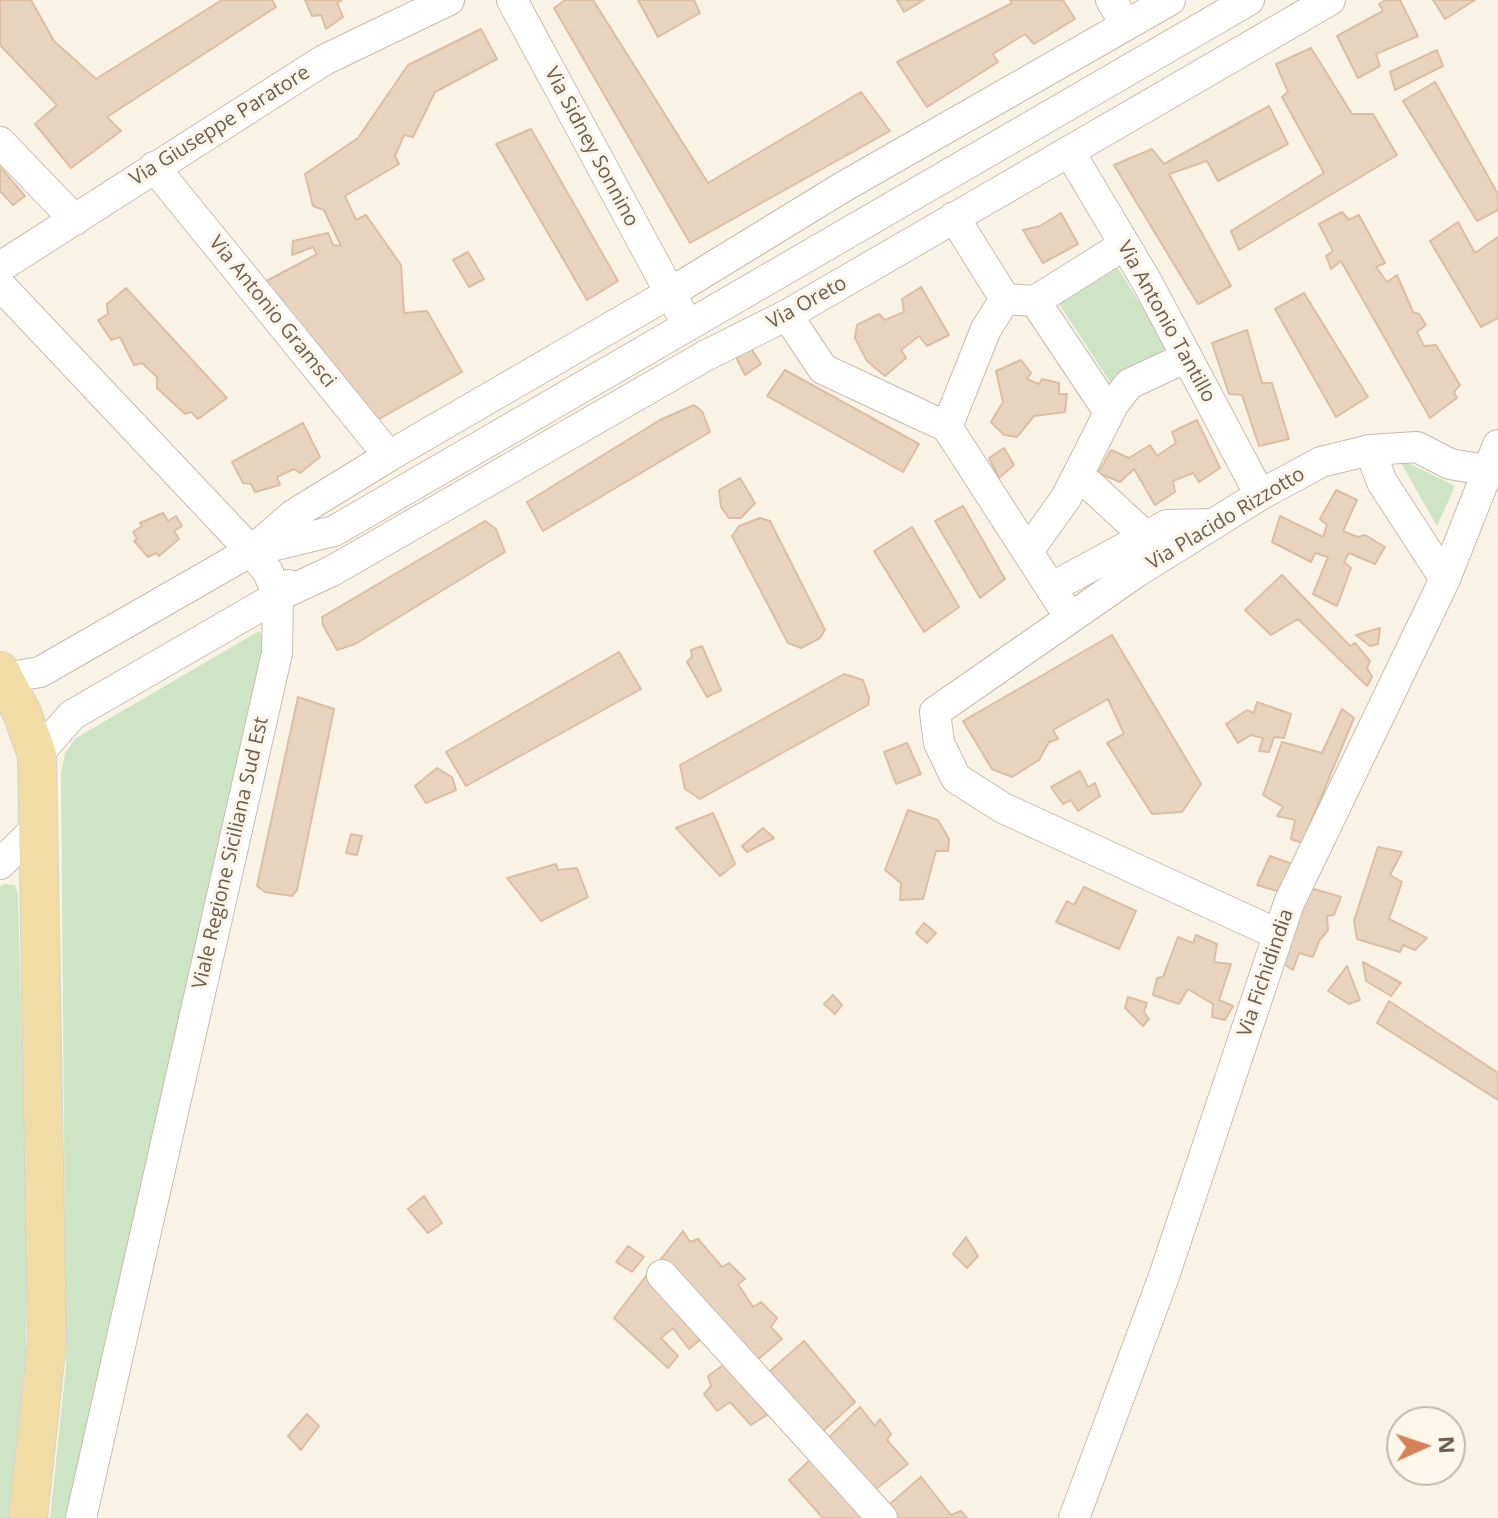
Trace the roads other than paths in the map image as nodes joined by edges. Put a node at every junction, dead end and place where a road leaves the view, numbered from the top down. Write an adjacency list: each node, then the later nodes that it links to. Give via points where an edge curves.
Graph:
1 (449, 0): 9 (street, Via Giuseppe Paratore, via 324,60)
2 (512, 0): 15 (street, Via Sidney Sonnino)
3 (1170, 0): 6 (street)
4 (1249, 0): 19 (street, Via Oreto)
5 (1330, 0): 8 (street, Via Oreto)
6 (1118, 13): 15 (street)
7 (0, 142): 11 (street)
8 (1069, 151): 10 (street, Via Oreto); 12 (street, Via Antonio Tantillo)
9 (154, 167): 11 (street, Via Giuseppe Paratore); 25 (street, Via Antonio Gramsci)
10 (954, 217): 16 (street); 18 (street, Via Oreto)
11 (75, 220): 13 (street, Via Giuseppe Paratore)
12 (1124, 245): 17 (street); 21 (street, Via Antonio Tantillo)
13 (0, 267)
14 (0, 285): 32 (street, Viale Regione Siciliana Sud Est, via 148,454)
15 (670, 293): 19 (street, Via Sidney Sonnino); 25 (street)
16 (1005, 299): 17 (street); 23 (street, via 986,329)
17 (1035, 301): 22 (street)
18 (787, 315): 20 (street, Via Oreto); 23 (street, via 823,369)
19 (688, 325): 20 (street, Via Sidney Sonnino); 30 (street, Via Oreto)
20 (705, 356): 36 (street, Via Oreto, via 332,571)
21 (1187, 357): 22 (street, via 1129,384); 28 (street, Via Antonio Tantillo)
22 (1109, 412): 27 (street)
23 (947, 427): 33 (street)
24 (1370, 450): 26 (street, Via Placido Rizzotto, via 1417,447 1450,464); 28 (street, Via Placido Rizzotto, via 1321,462); 34 (street, via 1382,482)
25 (389, 456): 32 (street, via 293,515)
26 (1492, 457): 34 (street, Via Fichidindia)
27 (1074, 482): 31 (street, via 1090,485); 33 (street)
28 (1260, 495): 29 (street, Via Placido Rizzotto)
29 (1215, 524): 31 (street, via 1167,525); 37 (street, Via Placido Rizzotto)
30 (334, 531): 32 (street); 36 (street)
31 (1146, 537): 35 (street)
32 (251, 551): 36 (street, Viale Regione Siciliana Sud Est); 38 (street, via 40,672)
33 (1028, 551): 35 (street)
34 (1445, 579): 42 (street, Via Fichidindia)
35 (1051, 588): 37 (street)
36 (278, 596): 39 (street, via 72,715); 47 (street, Viale Regione Siciliana Sud Est, via 277,653)
37 (1069, 616): 42 (street, Via Placido Rizzotto, via 935,712 939,743 956,778 1003,808)
38 (2, 674): 39 (main road)
39 (37, 755): 40 (main road)
40 (37, 828): 41 (street); 44 (main road, via 47,1341)
41 (0, 864)
42 (1277, 934): 49 (street, Via Fichidindia, via 1224,1103)
43 (662, 1275): 48 (street)
44 (34, 1473): 45 (main road); 46 (main road)
45 (28, 1518)
46 (36, 1518)
47 (81, 1518)
48 (882, 1518)
49 (1074, 1518)

